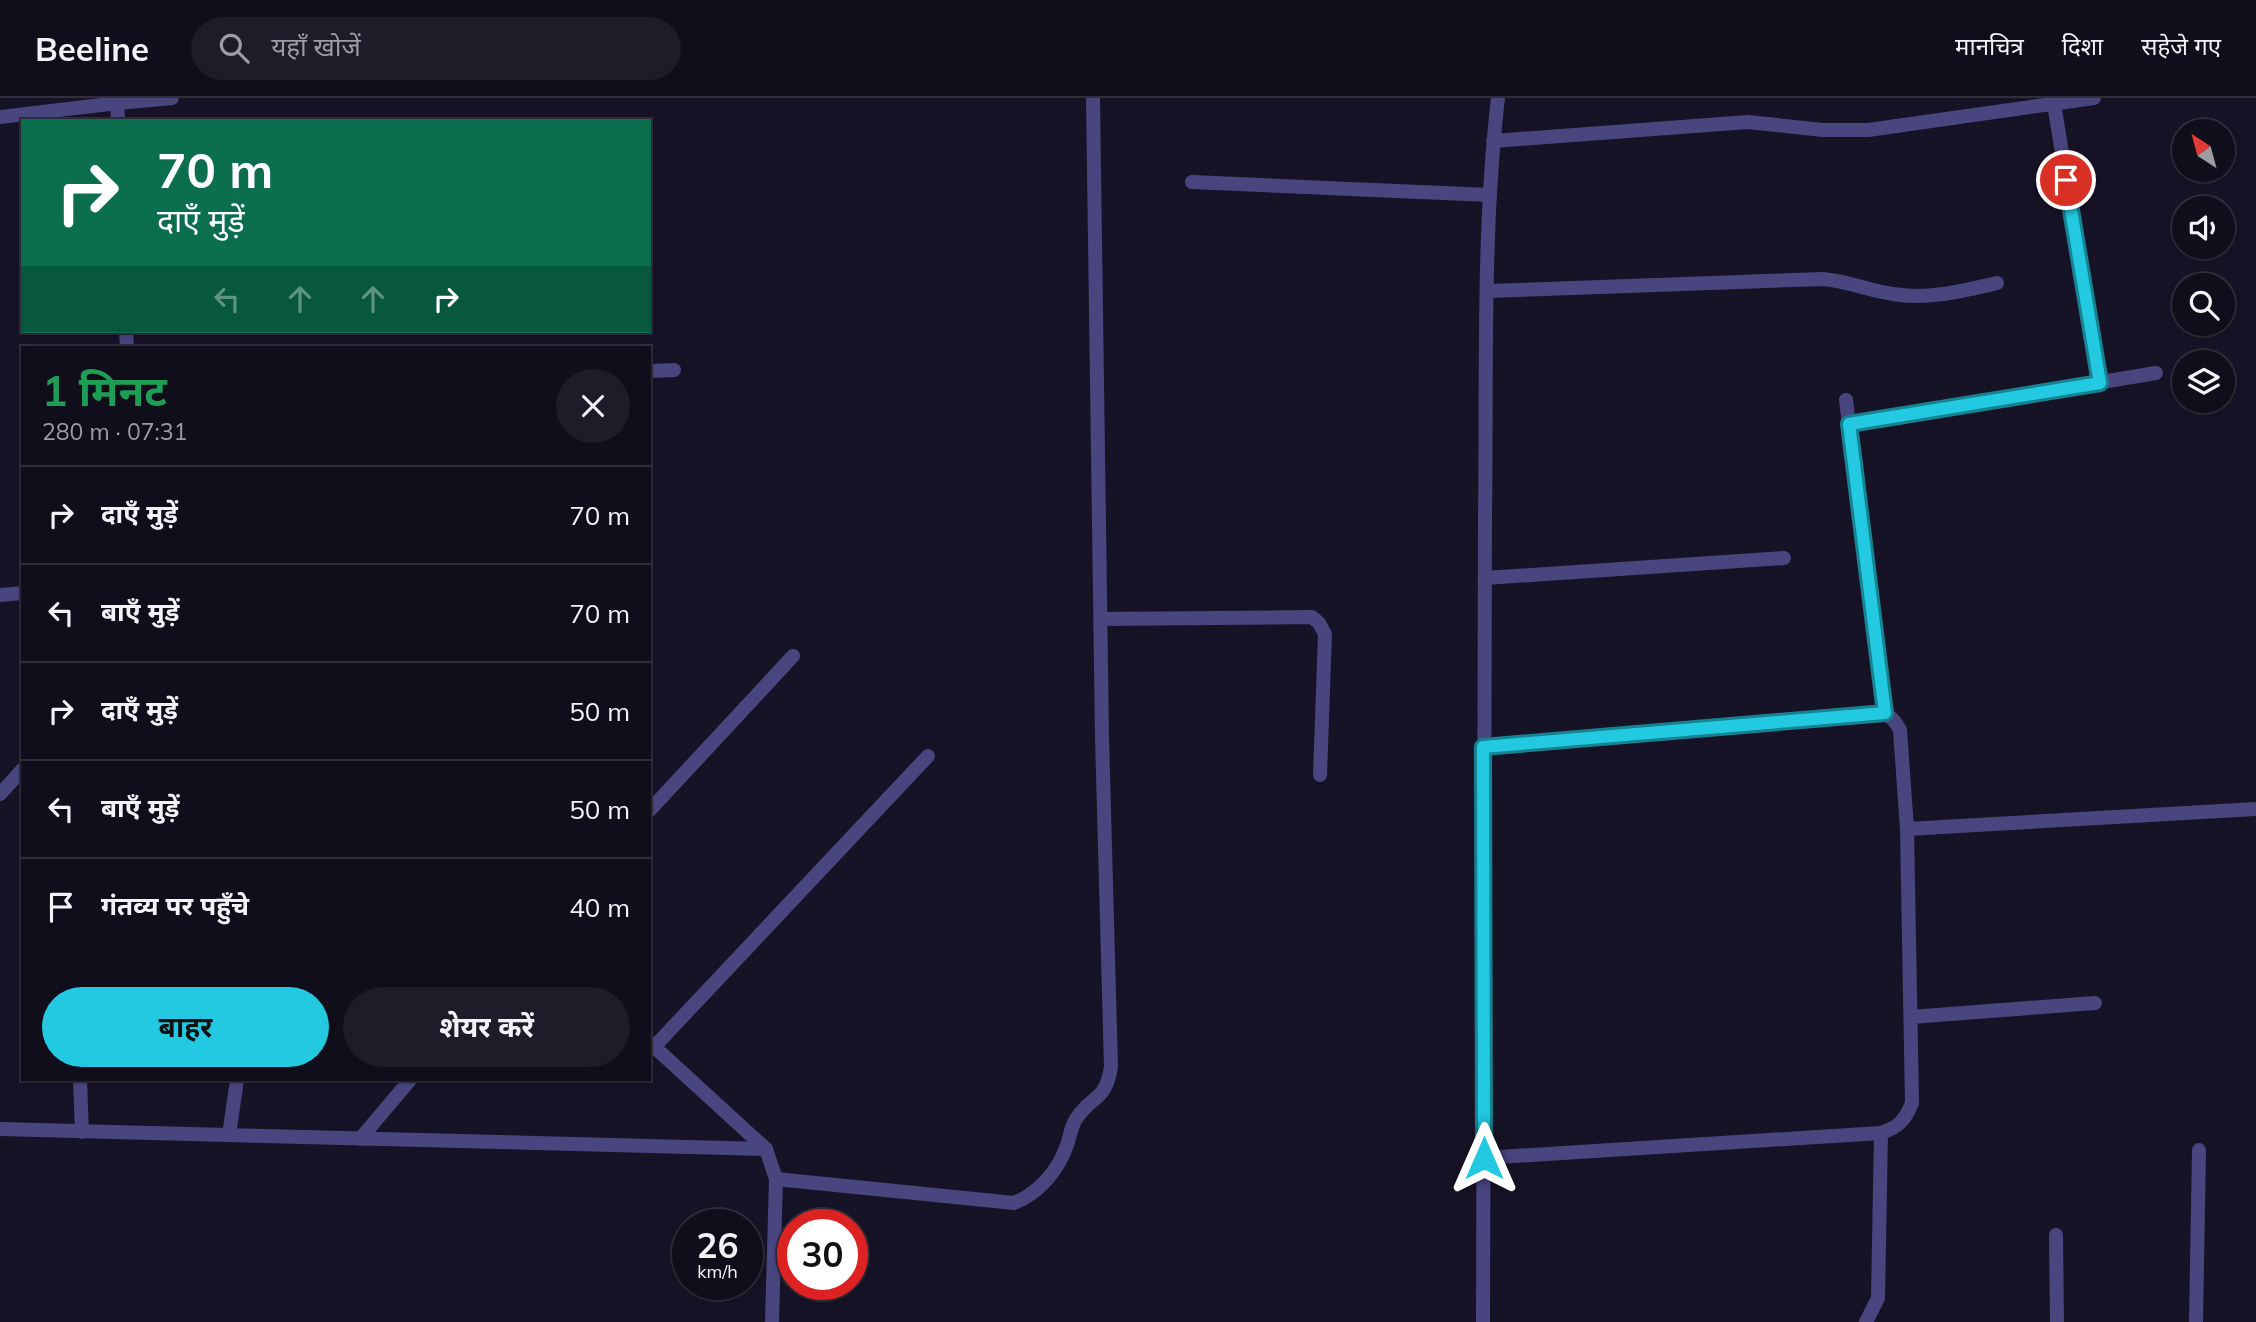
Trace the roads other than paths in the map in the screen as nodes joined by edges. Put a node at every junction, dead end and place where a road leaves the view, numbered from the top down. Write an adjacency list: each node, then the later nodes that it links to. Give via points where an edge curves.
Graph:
1 (172, 98): 5 (street)
2 (1093, 98): 24 (street)
3 (1498, 98): 9 (street)
4 (2094, 98): 6 (street)
5 (117, 101): 7 (street); 8 (street)
6 (2054, 104): 9 (street, via 1868,130 1748,122); 17 (street)
7 (0, 117)
8 (118, 119)
9 (1493, 141): 11 (street)
10 (1192, 182): 11 (street)
11 (1489, 195): 13 (street)
12 (1997, 283): 13 (street, via 1913,297 1823,279)
13 (1488, 291): 21 (street)
14 (674, 370): 15 (street)
15 (651, 371)
16 (2157, 373): 17 (street)
17 (2100, 383): 19 (street)
18 (1846, 400): 19 (street)
19 (1849, 424): 26 (street)
20 (1784, 558): 21 (street)
21 (1485, 578): 27 (street)
22 (21, 593): 23 (street)
23 (0, 595)
24 (1100, 619): 30 (street, via 1312,617 1325,634); 49 (street, via 1111,1067 1101,1097 1078,1116 1048,1178 1027,1198 1014,1203)
25 (793, 656): 33 (street)
26 (1885, 713): 27 (street); 34 (street, via 1900,730)
27 (1483, 747): 48 (street)
28 (928, 756): 37 (street)
29 (21, 771): 31 (street)
30 (1320, 775)
31 (0, 794)
32 (2256, 808): 34 (street)
33 (651, 809)
34 (1907, 829): 36 (street)
35 (2095, 1003): 36 (street)
36 (1911, 1017): 43 (street, via 1912,1103 1898,1127)
37 (652, 1045): 46 (street)
38 (80, 1081): 42 (street)
39 (237, 1081): 44 (street)
40 (409, 1081): 45 (street)
41 (0, 1129): 42 (street)
42 (82, 1132): 44 (street)
43 (1881, 1133): 48 (street); 53 (street, via 1878,1298)
44 (229, 1135): 45 (street)
45 (360, 1139): 46 (street)
46 (766, 1149): 49 (street)
47 (2199, 1150): 55 (street)
48 (1484, 1158): 52 (street)
49 (776, 1179): 51 (street)
50 (2056, 1235): 54 (street)
51 (772, 1322)
52 (1483, 1322)
53 (1866, 1322)
54 (2057, 1322)
55 (2196, 1322)

